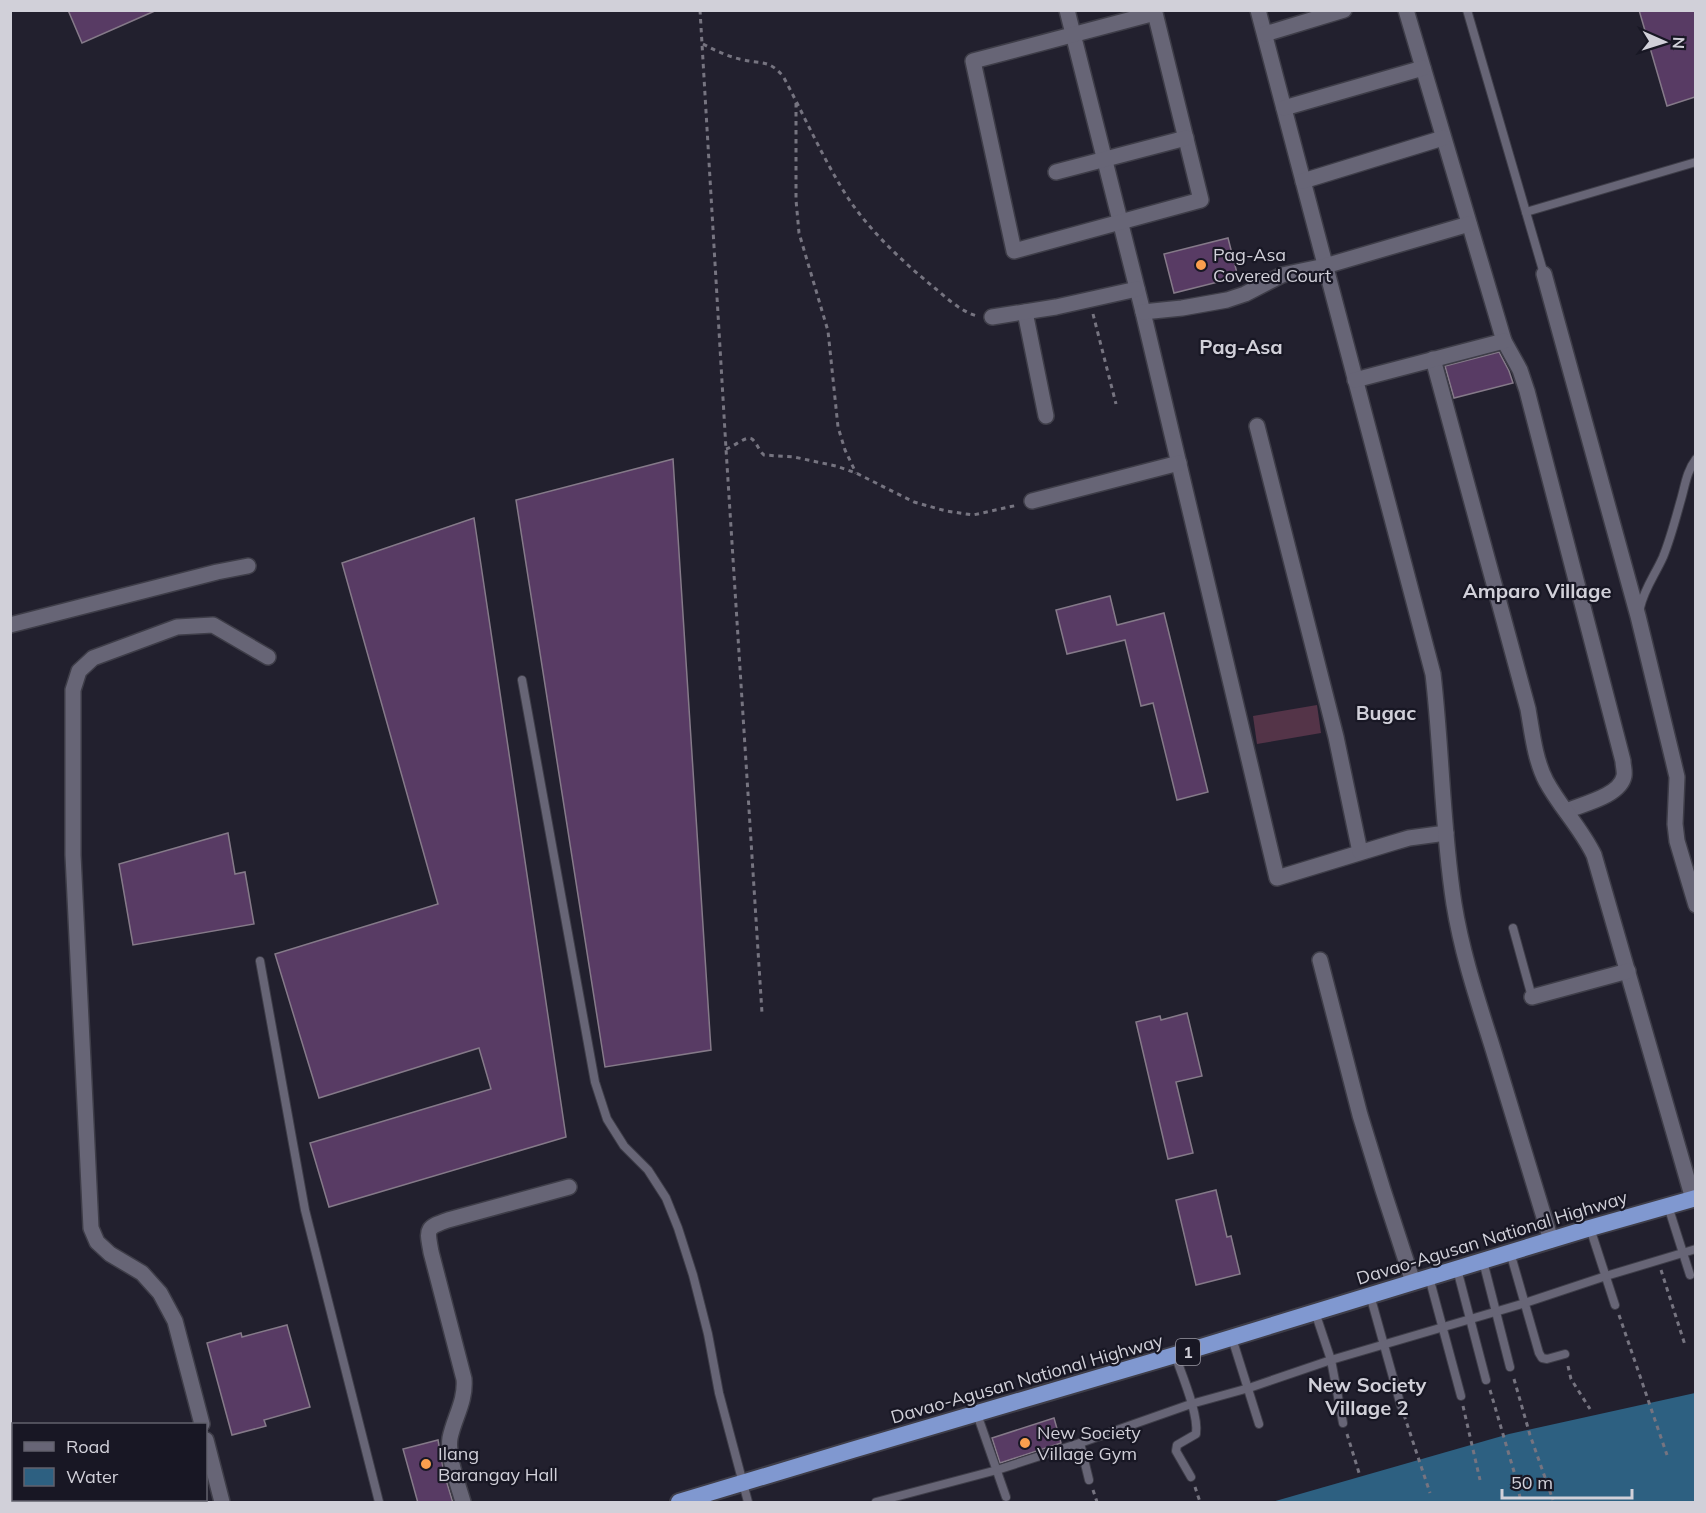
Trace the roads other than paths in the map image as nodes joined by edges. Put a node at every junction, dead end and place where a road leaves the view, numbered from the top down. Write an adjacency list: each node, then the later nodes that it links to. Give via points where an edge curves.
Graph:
1 (1067, 10): 7 (street)
2 (1258, 10): 6 (street)
3 (1344, 10): 6 (street)
4 (1406, 10): 8 (street)
5 (1467, 10): 16 (lane)
6 (1265, 34): 9 (street)
7 (1073, 35): 10 (street, via 1155,13); 12 (street); 17 (street, via 973,61 1014,251)
8 (1423, 68): 9 (street); 11 (street)
9 (1284, 108): 15 (street)
10 (1186, 138): 12 (street); 17 (street, via 1201,200)
11 (1443, 138): 15 (street); 18 (street)
12 (1105, 159): 14 (street); 17 (street)
13 (1695, 162): 16 (lane)
14 (1056, 172)
15 (1304, 182): 19 (street)
16 (1526, 212): 20 (lane)
17 (1121, 222): 21 (street)
18 (1468, 224): 19 (street); 25 (street)
19 (1325, 266): 23 (street, via 1282,275 1227,300); 27 (street)
20 (1544, 274): 34 (street)
21 (1137, 289): 22 (street); 23 (street)
22 (1025, 312): 24 (street); 28 (street)
23 (1143, 312): 31 (street)
24 (992, 317)
25 (1504, 341): 26 (street); 38 (street, via 1520,370 1536,424 1624,768 1615,791)
26 (1433, 359): 27 (street); 38 (street, via 1538,758 1545,779)
27 (1355, 380): 39 (street, via 1433,674)
28 (1046, 416)
29 (1257, 426): 40 (street, via 1336,737)
30 (1695, 459): 34 (lane, via 1662,559 1642,596)
31 (1179, 463): 32 (street); 40 (street, via 1276,878)
32 (1032, 501)
33 (248, 566): 35 (street)
34 (1638, 616): 41 (street, via 1677,777 1677,841)
35 (10, 625)
36 (268, 657): 79 (street, via 213,625 177,627 93,658 79,671 73,690 73,855 91,1228 97,1242 142,1273 160,1293 175,1322)
37 (522, 680): 87 (lane, via 595,1082 606,1119 624,1146 648,1170 666,1198 678,1228)
38 (1566, 811): 45 (street, via 1594,855)
39 (1446, 833): 40 (street, via 1409,838); 51 (street, via 1463,947)
40 (1360, 852)
41 (1695, 905)
42 (1513, 928): 46 (lane)
43 (1320, 960): 59 (street, via 1383,1190)
44 (260, 961): 90 (lane, via 305,1210)
45 (1628, 971): 46 (street); 48 (street)
46 (1532, 997)
47 (569, 1188): 91 (street, via 448,1220 429,1229 431,1252 464,1379 450,1443)
48 (1694, 1199): 49 (highway, Davao-Agusan National Highway / 1)
49 (1668, 1206): 50 (highway, Davao-Agusan National Highway / 1); 54 (lane)
50 (1590, 1228): 51 (highway, Davao-Agusan National Highway / 1); 58 (lane)
51 (1551, 1240): 53 (highway, Davao-Agusan National Highway / 1)
52 (1695, 1249): 54 (lane)
53 (1510, 1252): 55 (highway, Davao-Agusan National Highway / 1); 61 (lane)
54 (1684, 1253): 57 (lane); 58 (lane)
55 (1483, 1261): 56 (highway, Davao-Agusan National Highway / 1); 64 (lane)
56 (1457, 1269): 59 (highway, Davao-Agusan National Highway / 1); 65 (lane)
57 (1690, 1275)
58 (1606, 1276): 61 (lane); 62 (lane)
59 (1421, 1280): 60 (highway, Davao-Agusan National Highway / 1); 66 (lane)
60 (1370, 1295): 63 (highway, Davao-Agusan National Highway / 1); 68 (lane)
61 (1526, 1304): 64 (lane); 69 (lane, via 1542,1358)
62 (1615, 1305)
63 (1315, 1312): 67 (highway, Davao-Agusan National Highway / 1); 71 (lane)
64 (1495, 1312): 65 (lane); 72 (lane)
65 (1471, 1319): 66 (lane); 73 (lane)
66 (1443, 1327): 68 (lane); 75 (lane)
67 (1232, 1338): 70 (highway, Davao-Agusan National Highway / 1); 74 (lane)
68 (1385, 1345): 71 (lane); 77 (lane)
69 (1565, 1354)
70 (1175, 1355): 76 (lane); 78 (highway, Davao-Agusan National Highway / 1)
71 (1331, 1360): 74 (lane); 81 (lane)
72 (1510, 1367)
73 (1486, 1380)
74 (1249, 1388): 76 (lane); 80 (lane)
75 (1461, 1396)
76 (1191, 1404): 82 (lane); 85 (lane, via 1196,1434 1175,1448)
77 (1401, 1406)
78 (978, 1414): 84 (lane); 87 (highway, Davao-Agusan National Highway / 1)
79 (201, 1423)
80 (1259, 1424)
81 (1343, 1424)
82 (1080, 1443): 84 (lane); 86 (lane)
83 (207, 1444): 89 (street)
84 (997, 1470): 88 (lane); 94 (lane)
85 (1191, 1477)
86 (1089, 1480)
87 (743, 1483): 92 (highway, Davao-Agusan National Highway / 1); 93 (lane)
88 (1006, 1497)
89 (222, 1503)
90 (379, 1503)
91 (463, 1503)
92 (679, 1503)
93 (748, 1503)
94 (876, 1503)

